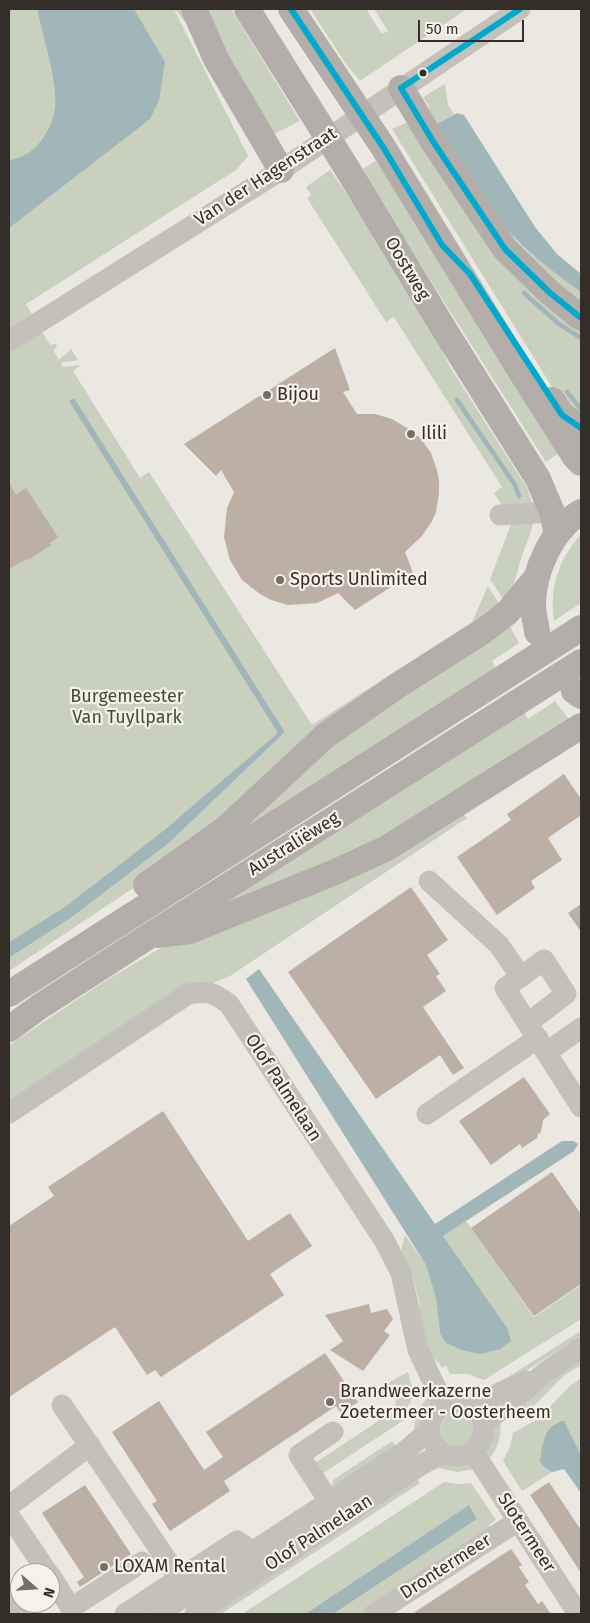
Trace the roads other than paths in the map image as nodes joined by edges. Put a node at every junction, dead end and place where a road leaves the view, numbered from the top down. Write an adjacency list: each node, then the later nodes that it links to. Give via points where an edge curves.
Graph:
1 (194, 9): 6 (main road, via 216,59)
2 (247, 9): 14 (main road, Oostweg, via 538,479)
3 (292, 9): 7 (main road, via 383,147)
4 (520, 9): 5 (street, Van der Hagenstraat)
5 (401, 88): 6 (street, Van der Hagenstraat); 8 (main road, via 505,249)
6 (281, 170): 9 (street, Van der Hagenstraat)
7 (442, 245): 10 (main road, via 470,274 562,415); 11 (main road)
8 (581, 318)
9 (9, 341)
10 (581, 428)
11 (581, 463)
12 (581, 512): 14 (main road)
13 (500, 515): 14 (street)
14 (555, 523): 15 (main road)
15 (536, 578): 17 (main road, via 533,605); 22 (main road, via 508,613 325,736 225,829 88,927)
16 (581, 628): 22 (main road, Australiëweg)
17 (537, 632)
18 (581, 662): 21 (main road, Australiëweg)
19 (581, 726): 21 (main road, via 387,848 190,931)
20 (429, 881): 23 (street, via 499,945)
21 (149, 936): 26 (main road, Australiëweg)
22 (66, 956): 24 (main road, Australiëweg)
23 (521, 977): 27 (street, via 505,988); 27 (street, via 544,960 566,994)
24 (9, 994)
25 (581, 1028): 27 (street)
26 (9, 1029)
27 (538, 1038): 28 (street); 30 (street)
28 (581, 1107)
29 (9, 1113): 33 (street, Olof Palmelaan, via 188,994 214,993 228,1004 384,1240 402,1273 418,1350)
30 (427, 1114)
31 (581, 1348): 34 (street, via 543,1374 501,1392)
32 (62, 1405): 37 (street)
33 (444, 1405): 34 (street, via 452,1402 469,1404); 35 (street, via 436,1411)
34 (480, 1416): 38 (street, via 483,1439)
35 (430, 1430): 39 (street, via 436,1447); 41 (street, Olof Palmelaan)
36 (333, 1432): 41 (street, via 299,1455)
37 (90, 1445): 40 (street); 47 (street)
38 (473, 1452): 39 (street, via 459,1456); 43 (street, Slotermeer)
39 (444, 1453): 41 (street, Olof Palmelaan)
40 (9, 1506)
41 (335, 1510): 44 (street, Olof Palmelaan); 51 (street, Olof Palmelaan)
42 (9, 1515): 46 (street)
43 (518, 1521): 52 (street, Drontermeer); 53 (street, Slotermeer)
44 (253, 1552): 47 (street, Olof Palmelaan, via 237,1541); 50 (street, Olof Palmelaan)
45 (142, 1562): 48 (street, via 71,1608)
46 (44, 1563)
47 (179, 1578): 49 (street, Olof Palmelaan)
48 (60, 1587)
49 (125, 1614)
50 (158, 1614)
51 (195, 1614)
52 (374, 1614)
53 (578, 1614)

